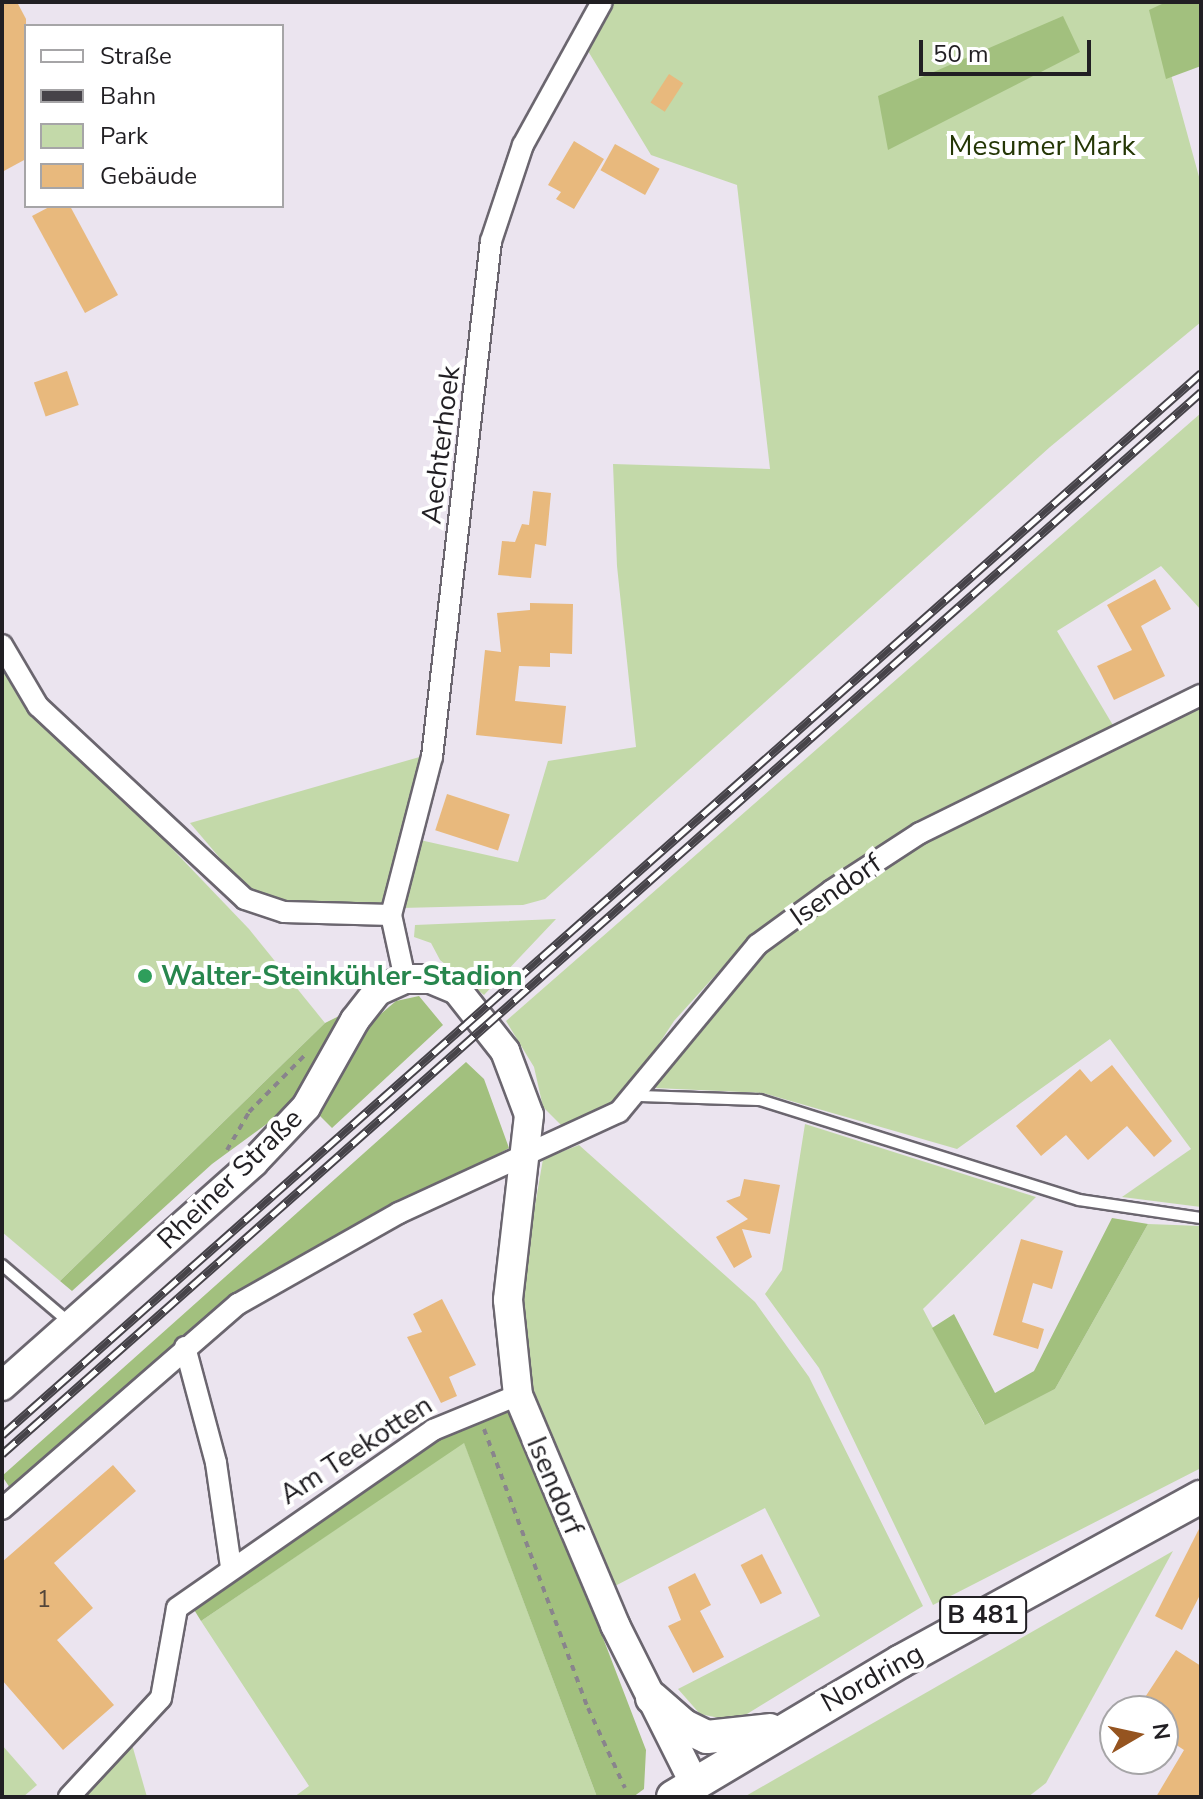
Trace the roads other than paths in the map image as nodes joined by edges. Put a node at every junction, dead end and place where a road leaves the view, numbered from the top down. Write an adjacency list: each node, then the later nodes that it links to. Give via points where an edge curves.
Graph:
1 (602, 2): 4 (street, Aechterhoek, via 523,145 491,241 432,757)
2 (2, 645): 4 (street, via 38,706 245,899 284,912)
3 (1201, 695): 6 (street, Isendorf, via 920,833 831,891 757,945 697,1012)
4 (391, 915): 5 (street, Aechterhoek)
5 (405, 979): 7 (street, Isendorf, via 431,979 457,990 505,1051 527,1104); 10 (street, Rheiner Straße, via 378,991 355,1020 306,1107 253,1163)
6 (638, 1096): 7 (street, Isendorf, via 584,1130); 8 (lane, via 760,1100 1079,1200)
7 (526, 1151): 11 (street, via 399,1213 238,1304); 13 (street, Isendorf, via 508,1300)
8 (1201, 1218)
9 (2, 1265): 10 (lane)
10 (72, 1325): 12 (street, Rheiner Straße)
11 (185, 1347): 15 (street); 16 (street, via 216,1463)
12 (2, 1386)
13 (518, 1395): 16 (street, Am Teekotten, via 433,1430); 17 (street, Isendorf, via 552,1482)
14 (1201, 1497): 18 (main road, Nordring / B 481)
15 (2, 1509)
16 (231, 1567): 20 (street, Am Teekotten, via 177,1608 161,1698)
17 (652, 1698): 18 (main road, via 684,1726 707,1737); 19 (street, Isendorf)
18 (785, 1727): 19 (main road, Nordring / B 481)
19 (690, 1792)
20 (69, 1797)

